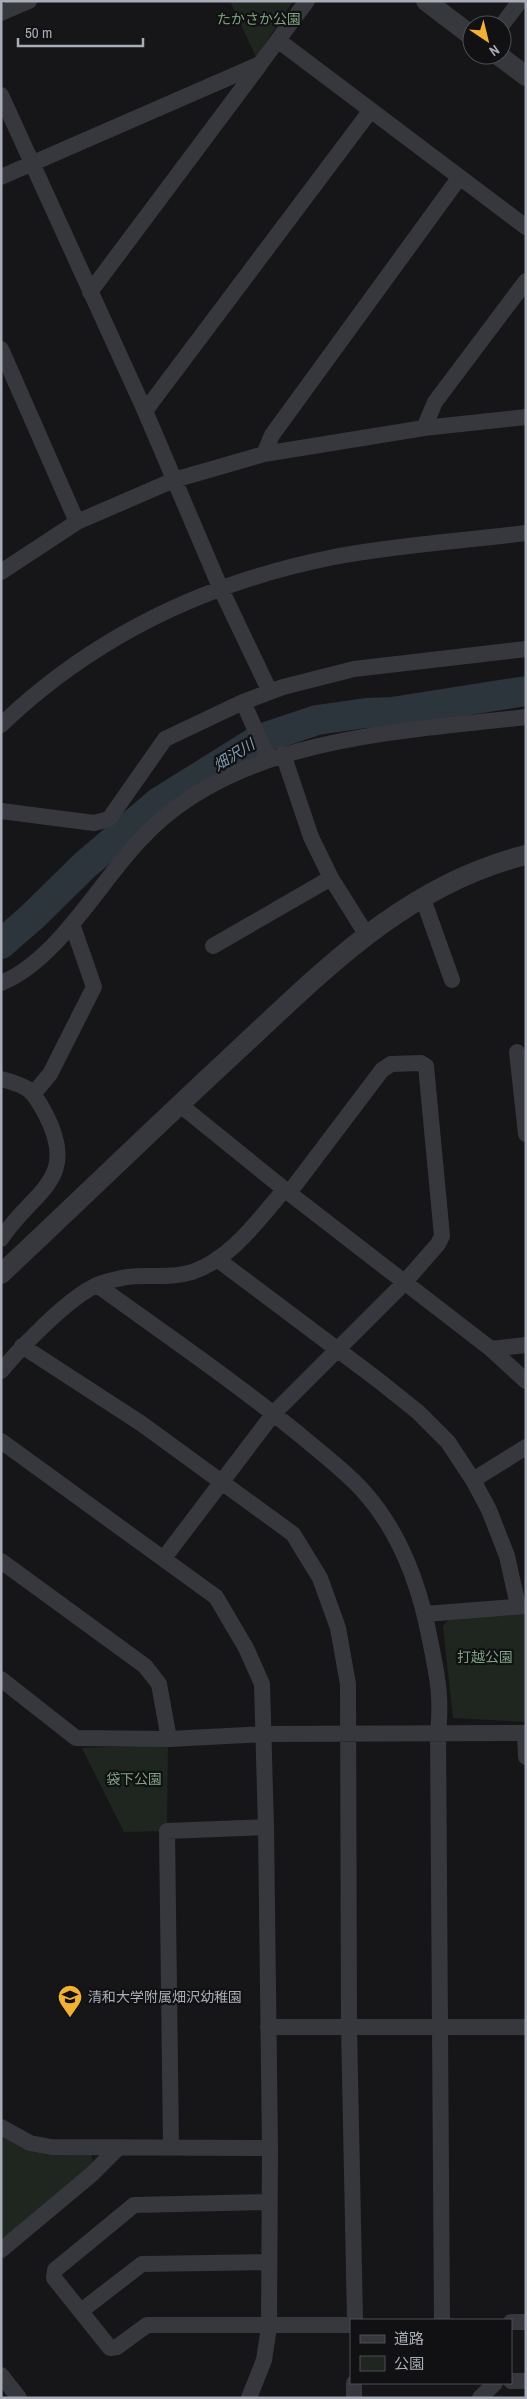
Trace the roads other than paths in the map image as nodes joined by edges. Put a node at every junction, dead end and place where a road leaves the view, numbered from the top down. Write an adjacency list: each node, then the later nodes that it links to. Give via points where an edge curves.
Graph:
1 (29, 1): 5 (street)
2 (307, 1): 8 (street)
3 (426, 1): 7 (street)
4 (520, 1): 6 (street)
5 (1, 13)
6 (510, 15)
7 (462, 28)
8 (279, 41): 9 (street); 13 (street)
9 (260, 64): 14 (street); 19 (street)
10 (511, 65): 11 (street)
11 (526, 76)
12 (1, 95): 14 (street)
13 (371, 110): 16 (street); 21 (street)
14 (33, 162): 15 (street); 19 (street)
15 (1, 177)
16 (459, 178): 17 (street); 24 (street, via 278,427)
17 (526, 227)
18 (526, 281): 23 (street, via 435,402)
19 (90, 292): 21 (street)
20 (1, 348): 26 (street)
21 (145, 411): 25 (street)
22 (526, 417): 23 (street)
23 (424, 428): 24 (street)
24 (264, 454): 25 (street)
25 (174, 480): 26 (street); 29 (street)
26 (78, 522): 28 (street)
27 (526, 532): 29 (street, via 335,557)
28 (1, 572)
29 (220, 588): 31 (street); 34 (street, via 151,617 110,640 67,670)
30 (526, 649): 31 (street, via 354,669)
31 (270, 692): 32 (street)
32 (243, 702): 35 (street); 36 (street, via 165,739 104,822 94,824)
33 (526, 717): 35 (street, via 360,737)
34 (1, 725)
35 (276, 757): 38 (street); 40 (street, via 184,801 142,837)
36 (1, 811)
37 (526, 856): 39 (street, via 467,874)
38 (331, 878): 41 (street); 42 (street)
39 (422, 896): 41 (street); 43 (street)
40 (72, 924): 44 (street, via 24,972); 47 (street, via 94,987 50,1074)
41 (366, 934): 48 (street)
42 (213, 946)
43 (452, 980)
44 (1, 982)
45 (517, 1052): 49 (street)
46 (1, 1079): 47 (street)
47 (34, 1093): 51 (street, via 55,1133 59,1160 46,1186)
48 (179, 1104): 50 (street); 53 (street)
49 (525, 1128)
50 (287, 1191): 52 (street, via 251,1230); 54 (street); 54 (street, via 382,1070 391,1064 421,1063 426,1066 442,1236)
51 (1, 1239)
52 (217, 1259): 55 (street, via 192,1272 129,1277); 58 (street)
53 (2, 1271)
54 (404, 1283): 58 (street); 59 (street)
55 (97, 1285): 57 (street, via 72,1302); 62 (street)
56 (526, 1345): 59 (street)
57 (22, 1346): 60 (street); 66 (street, via 142,1424)
58 (337, 1349): 62 (street); 65 (street, via 418,1412 448,1442)
59 (491, 1349): 61 (street)
60 (1, 1371)
61 (526, 1381)
62 (274, 1413): 66 (street); 70 (street, via 365,1493 397,1542 414,1576)
63 (1, 1441): 67 (street)
64 (526, 1447): 65 (street)
65 (473, 1480): 69 (street, via 508,1556)
66 (221, 1483): 67 (street); 75 (street, via 293,1534 320,1578 338,1628 348,1684)
67 (164, 1558): 74 (street, via 216,1597 246,1648 262,1684)
68 (1, 1561): 76 (street, via 145,1666 159,1684)
69 (522, 1606): 70 (street)
70 (425, 1614): 72 (street, via 441,1695)
71 (1, 1679): 76 (street, via 76,1738)
72 (438, 1733): 73 (street); 75 (street); 79 (street)
73 (525, 1733): 77 (street)
74 (264, 1734): 75 (street); 76 (street); 78 (street)
75 (348, 1735): 81 (street)
76 (168, 1739)
77 (526, 1757)
78 (266, 1827): 80 (street); 84 (street, via 167,1831)
79 (441, 2025): 81 (street); 82 (street); 92 (street)
80 (268, 2027): 81 (street); 86 (street)
81 (350, 2027): 91 (street)
82 (526, 2027)
83 (1, 2127): 85 (street, via 30,2143 51,2147)
84 (170, 2146): 85 (street); 86 (street)
85 (118, 2148): 88 (street, via 92,2174)
86 (270, 2148): 87 (street)
87 (269, 2202): 89 (street); 90 (street, via 134,2205 55,2270 54,2278)
88 (1, 2250)
89 (269, 2262): 90 (street, via 142,2264); 96 (street)
90 (81, 2311): 96 (street, via 110,2348 117,2347 147,2325)
91 (355, 2319)
92 (442, 2319)
93 (512, 2322): 94 (street)
94 (526, 2322)
95 (350, 2325): 96 (street)
96 (269, 2327): 103 (street, via 264,2360)
97 (2, 2379): 102 (street)
98 (512, 2381): 99 (street)
99 (526, 2381)
100 (354, 2384): 104 (street)
101 (494, 2384): 105 (street)
102 (19, 2398)
103 (249, 2398)
104 (354, 2398)
105 (480, 2398)

